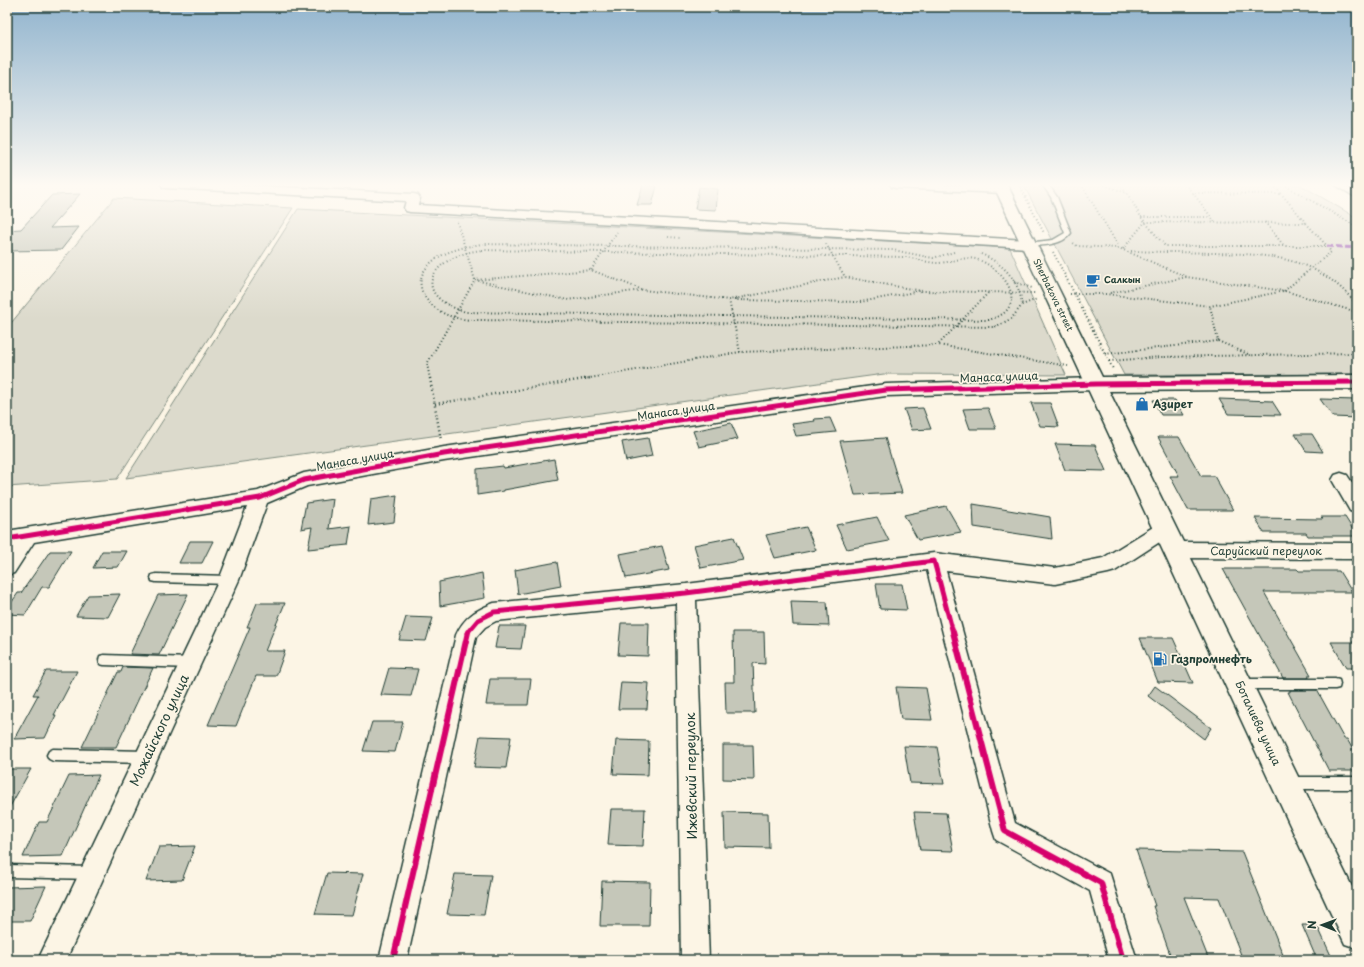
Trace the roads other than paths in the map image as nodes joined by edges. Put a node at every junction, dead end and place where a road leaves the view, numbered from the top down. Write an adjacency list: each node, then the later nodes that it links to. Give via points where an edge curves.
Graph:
1 (753, 229): 4 (street)
2 (1023, 229): 4 (street, Sherbakova street)
3 (1067, 229): 4 (lane, via 1068,233 1065,236 1048,242)
4 (1029, 244): 5 (street, Sherbakova street)
5 (1106, 379): 6 (street, Манаса улица); 8 (street, Манаса улица, via 886,390 444,454 304,480); 12 (street, Боталиева улица)
6 (1357, 382)
7 (1341, 480): 9 (street)
8 (260, 498): 10 (street, Манаса улица); 17 (street, Можайского улица)
9 (1357, 506)
10 (27, 537): 11 (street, Манаса улица); 15 (street)
11 (7, 539)
12 (1170, 540): 13 (street, Саруйский переулок); 14 (street, via 1108,565 1056,576); 21 (street, Боталиева улица)
13 (1357, 551)
14 (934, 561): 18 (street); 34 (street, via 1005,831 1101,884)
15 (7, 567)
16 (156, 578): 17 (lane)
17 (229, 580): 20 (street, Можайского улица)
18 (686, 593): 32 (street, via 494,612 477,620 470,627 466,634); 33 (street, Ижевский переулок)
19 (104, 660): 20 (lane)
20 (191, 663): 24 (street, Можайского улица)
21 (1239, 684): 22 (lane); 25 (street, Боталиева улица)
22 (1335, 684)
23 (52, 755): 24 (lane)
24 (146, 757): 28 (street, Можайского улица)
25 (1286, 783): 26 (lane); 29 (street, Боталиева улица)
26 (1357, 783)
27 (7, 872): 28 (lane)
28 (92, 873): 31 (street, Можайского улица)
29 (1349, 900): 30 (street, Боталиева улица)
30 (1357, 932)
31 (52, 960)
32 (393, 960)
33 (695, 960)
34 (1123, 960)

